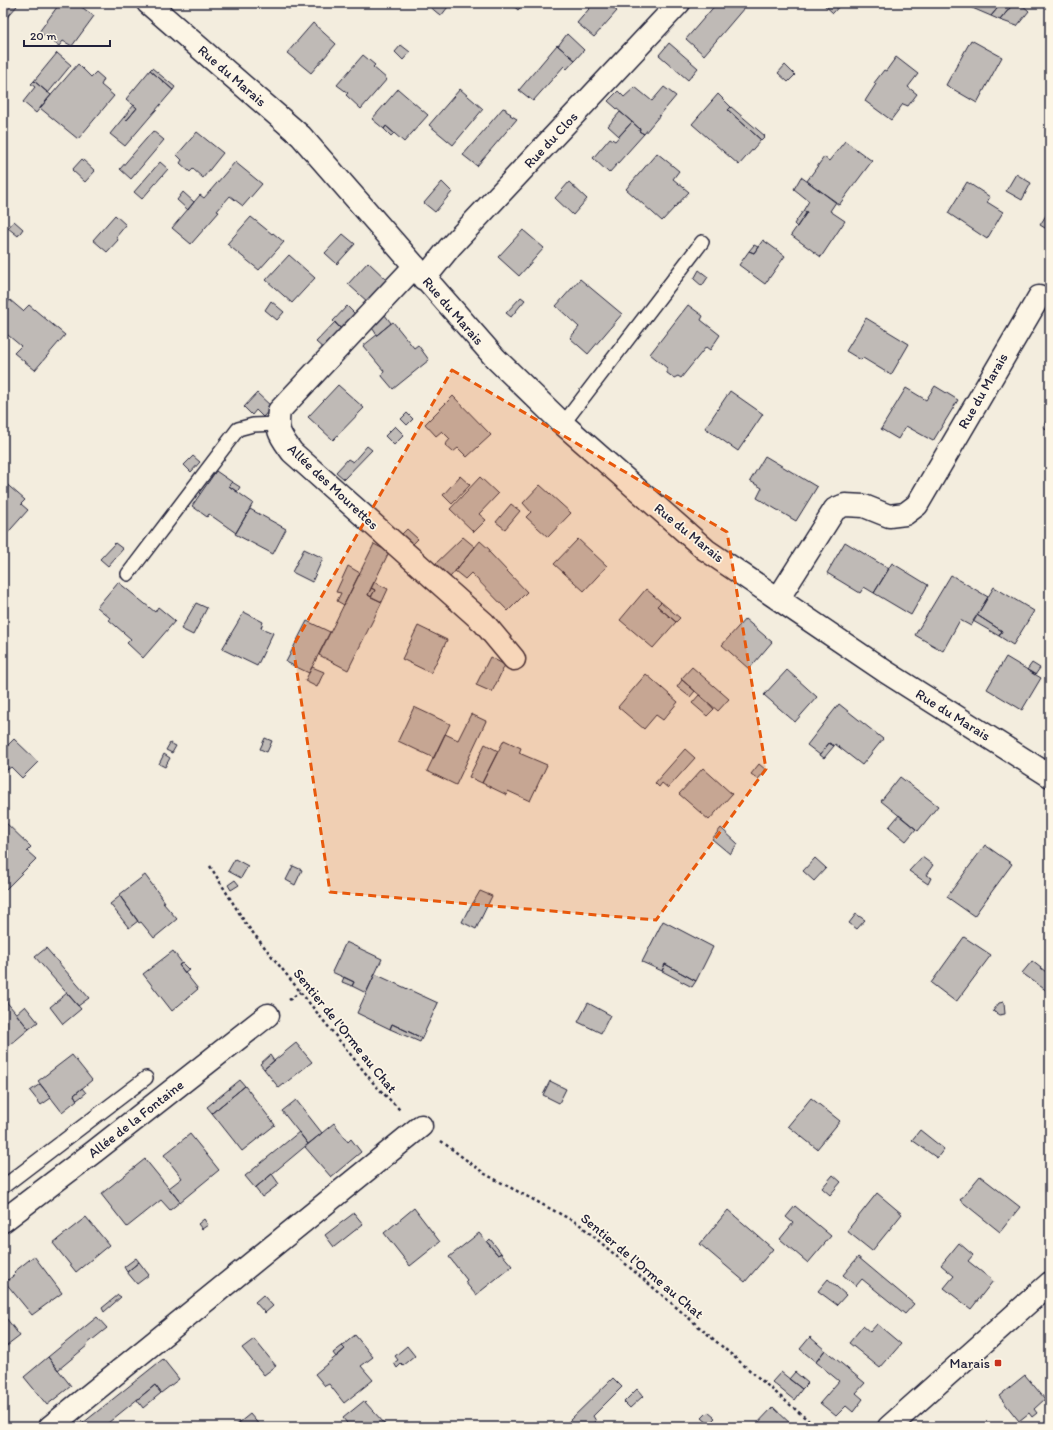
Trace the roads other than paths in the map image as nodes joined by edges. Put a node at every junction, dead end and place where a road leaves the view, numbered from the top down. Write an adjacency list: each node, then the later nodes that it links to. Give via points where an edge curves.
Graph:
1 (148, 3): 4 (street, Rue du Marais, via 301,136)
2 (679, 3): 4 (street, Rue du Clos, via 450,247)
3 (702, 242): 7 (lane)
4 (420, 272): 6 (street, via 279,411); 7 (street, Rue du Marais, via 496,359)
5 (1038, 297): 9 (street, Rue du Marais, via 917,505 905,514 889,516 864,506 844,505 835,509)
6 (277, 424): 8 (lane, via 253,425 238,429); 10 (street, Allée des Mourettes, via 281,436 292,452 484,623)
7 (563, 424): 9 (street, Rue du Marais, via 706,550)
8 (128, 574)
9 (778, 599): 11 (street, Rue du Marais, via 886,672)
10 (514, 659)
11 (1050, 776)
12 (268, 1015): 16 (street, Allée de la Fontaine)
13 (146, 1078): 15 (lane)
14 (421, 1126): 18 (street)
15 (3, 1187)
16 (3, 1221)
17 (1050, 1283): 19 (street)
18 (50, 1427)
19 (889, 1427)

